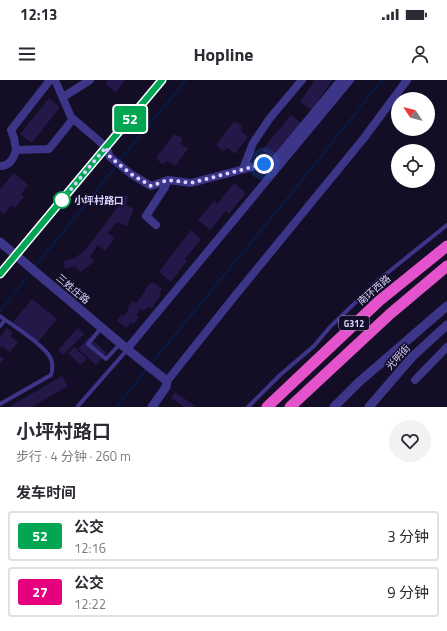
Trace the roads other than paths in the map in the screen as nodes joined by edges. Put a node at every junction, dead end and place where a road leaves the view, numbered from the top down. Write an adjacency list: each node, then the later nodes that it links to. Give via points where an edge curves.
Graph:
1 (50, 80): 12 (street, via 11,130)
2 (55, 80): 9 (street)
3 (90, 80): 9 (street)
4 (162, 80): 11 (street)
5 (302, 80): 14 (street, via 253,143)
6 (341, 80): 14 (street, via 274,161)
7 (350, 80): 30 (street)
8 (407, 80): 31 (street, via 364,138)
9 (63, 97): 10 (street)
10 (74, 119): 11 (street); 12 (street, via 49,149)
11 (106, 147): 15 (street, via 110,157 151,186); 20 (street)
12 (16, 150): 13 (street, via 10,163)
13 (0, 166)
14 (243, 169): 15 (street, via 191,183)
15 (168, 180): 16 (street, via 146,216)
16 (156, 225)
17 (447, 226): 36 (lane, via 381,278 314,346)
18 (0, 242): 20 (street, 三姓庄路)
19 (447, 246): 37 (highway, 南环西路 / G312, via 378,301)
20 (16, 255): 22 (street); 28 (street, 三姓庄路)
21 (447, 266): 38 (highway, G312, via 390,314)
22 (0, 274)
23 (447, 306): 39 (street)
24 (0, 316): 25 (lane)
25 (5, 320): 27 (lane); 33 (lane, via 39,344 50,358 53,368 51,375)
26 (447, 325): 40 (street, 光明街, via 412,357)
27 (0, 326)
28 (102, 328): 30 (street, 三姓庄路); 30 (lane, via 88,344 106,359)
29 (447, 346): 32 (street)
30 (126, 349): 31 (street, 三姓庄路); 34 (lane)
31 (165, 379): 35 (street, via 166,387)
32 (415, 380)
33 (0, 404)
34 (78, 406)
35 (152, 407)
36 (248, 407)
37 (267, 407)
38 (290, 407)
39 (334, 407)
40 (369, 407)

